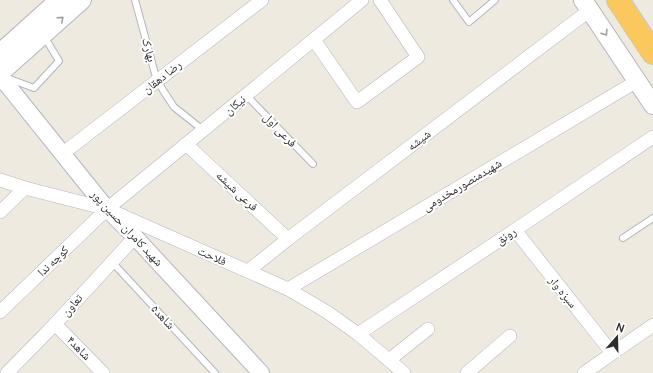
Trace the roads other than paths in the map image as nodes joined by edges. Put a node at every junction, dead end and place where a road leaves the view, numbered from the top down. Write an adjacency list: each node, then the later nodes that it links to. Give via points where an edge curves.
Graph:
1 (58, 0): 13 (main road)
2 (82, 0): 11 (main road, one-way to 2)
3 (135, 0): 16 (lane, بهارک)
4 (262, 0): 16 (street, رضا دهقان)
5 (362, 0): 12 (street, نیکان)
6 (380, 0): 12 (street, via 418,57 357,102)
7 (453, 0): 8 (lane, via 469,22)
8 (495, 0)
9 (618, 0): 14 (highway)
10 (587, 5): 17 (main road, one-way to 17); 33 (street, شیشه)
11 (43, 35): 15 (main road); 15 (lane, via 59,61 34,88)
12 (314, 40): 18 (street, نیکان)
13 (0, 53)
14 (653, 53)
15 (0, 75): 23 (street, شهید کامران حسین پور)
16 (157, 81): 20 (lane, بهارک, via 174,107); 23 (street, رضا دهقان)
17 (637, 81): 19 (main road); 36 (street, شهیدمنصورمخدومی)
18 (246, 95): 20 (street, نیکان); 24 (lane, فرعی اول)
19 (653, 105)
20 (203, 130): 22 (street, نیکان)
21 (653, 137): 30 (street, رونق)
22 (186, 144): 27 (street, نیکان); 33 (street, فرعی شیشه)
23 (62, 154): 27 (street, شهید کامران حسین پور)
24 (313, 164)
25 (0, 180): 26 (street, فلاحت)
26 (25, 188): 27 (street, فلاحت); 28 (street)
27 (106, 209): 31 (street, شهید کامران حسین پور); 35 (street, فلاحت); 37 (street, کوچه ندا)
28 (0, 212)
29 (653, 218): 32 (lane)
30 (514, 230): 41 (street, رونق); 43 (street, سبزه وار)
31 (135, 237): 34 (street, تعاون); 45 (street, شهید کامران حسین پور)
32 (623, 238)
33 (288, 239): 35 (street, شیشه)
34 (112, 262): 38 (street, تعاون); 48 (lane, شاهد۵)
35 (248, 271): 36 (street, فلاحت)
36 (288, 289): 41 (street, فلاحت)
37 (0, 312)
38 (55, 324): 46 (street, تعاون); 47 (street, شاهد۴)
39 (653, 325): 43 (street)
40 (428, 329): 44 (street)
41 (358, 334): 44 (street, فلاحت)
42 (510, 336): 50 (street)
43 (612, 353): 51 (street)
44 (389, 360): 49 (street, فلاحت)
45 (259, 372)
46 (8, 373)
47 (103, 373)
48 (215, 373)
49 (404, 373)
50 (468, 373)
51 (584, 373)

